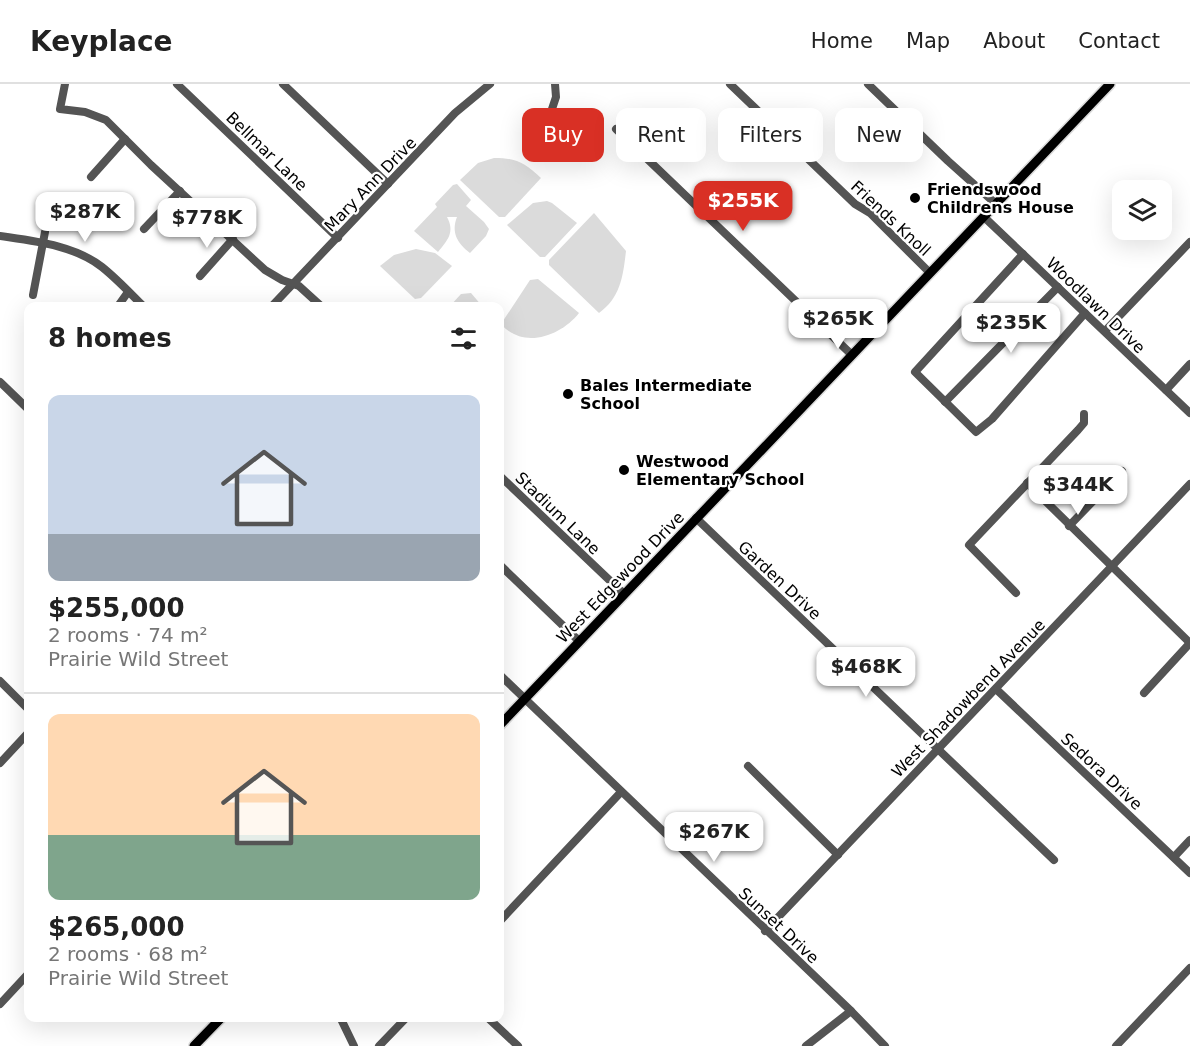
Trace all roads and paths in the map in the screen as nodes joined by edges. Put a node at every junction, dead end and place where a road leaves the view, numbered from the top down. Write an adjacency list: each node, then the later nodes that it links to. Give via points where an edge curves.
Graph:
1 (65, 84): 10 (street, via 60,109 106,120)
2 (177, 84): 20 (street, Bellmar Lane)
3 (283, 84): 13 (street)
4 (490, 84): 13 (street, Mary Ann Drive, via 455,113)
5 (555, 84): 9 (street)
6 (730, 84): 25 (street, Friends Knoll)
7 (868, 84): 15 (street)
8 (1110, 84): 15 (main road, West Edgewood Drive)
9 (552, 108)
10 (125, 139): 12 (street); 14 (street)
11 (650, 162): 37 (street)
12 (91, 177)
13 (388, 184): 20 (street, Mary Ann Drive)
14 (180, 191): 17 (street); 21 (street)
15 (996, 204): 16 (main road, West Edgewood Drive)
16 (984, 217): 24 (street, Woodlawn Drive); 25 (main road, West Edgewood Drive)
17 (144, 229)
18 (45, 232): 22 (street)
19 (0, 236): 22 (street)
20 (338, 238): 27 (street, Mary Ann Drive)
21 (233, 239): 26 (street); 27 (street, via 264,270)
22 (43, 242): 29 (street, via 101,266); 30 (street)
23 (1190, 242): 36 (street)
24 (1023, 254): 28 (street, Woodlawn Drive); 41 (street, via 915,372)
25 (930, 273): 37 (main road, West Edgewood Drive)
26 (200, 276)
27 (293, 284): 33 (street, Mary Ann Drive); 34 (street)
28 (1058, 287): 35 (street, Woodlawn Drive); 41 (street)
29 (128, 292): 31 (street); 32 (street)
30 (33, 295)
31 (121, 302)
32 (139, 302)
33 (276, 302)
34 (317, 302)
35 (1085, 313): 36 (street, Woodlawn Drive); 41 (street, via 992,419 976,432)
36 (1105, 331): 40 (street, Woodlawn Drive)
37 (852, 355): 49 (main road, West Edgewood Drive)
38 (1190, 364): 40 (street)
39 (0, 382): 42 (street)
40 (1166, 390): 43 (street, Woodlawn Drive)
41 (945, 402)
42 (24, 405)
43 (1190, 413)
44 (1084, 414): 47 (street, via 1084,423)
45 (1122, 471): 50 (street)
46 (504, 480): 53 (street, Stadium Lane)
47 (1027, 483): 50 (street); 54 (street, via 969,545)
48 (1190, 484): 51 (street, West Shadowbend Avenue)
49 (696, 518): 53 (main road, West Edgewood Drive); 65 (street, Garden Drive)
50 (1069, 526): 51 (street)
51 (1112, 567): 56 (street); 59 (street, West Shadowbend Avenue)
52 (504, 569): 55 (street)
53 (624, 594): 55 (main road, West Edgewood Drive)
54 (1016, 594)
55 (579, 641): 61 (main road, West Edgewood Drive)
56 (1190, 643): 60 (street)
57 (504, 679): 61 (street, Sunset Drive)
58 (0, 681): 62 (street)
59 (996, 689): 65 (street, West Shadowbend Avenue); 71 (street, Sedora Drive)
60 (1144, 693)
61 (524, 700): 63 (main road, West Edgewood Drive); 68 (street, Sunset Drive)
62 (24, 705)
63 (504, 721)
64 (24, 737): 66 (street)
65 (938, 750): 70 (street, West Shadowbend Avenue); 72 (street, Garden Drive)
66 (0, 763)
67 (748, 766): 70 (street)
68 (621, 792): 74 (street); 75 (street, Sunset Drive)
69 (1190, 840): 71 (street)
70 (838, 855): 75 (street, West Shadowbend Avenue)
71 (1174, 857): 73 (street, Sedora Drive)
72 (1054, 860)
73 (1190, 873)
74 (504, 917)
75 (765, 931): 79 (street, Sunset Drive)
76 (1190, 968): 90 (street)
77 (24, 978): 78 (street)
78 (0, 1004)
79 (851, 1011): 88 (street); 89 (street, Sunset Drive)
80 (217, 1022): 84 (main road)
81 (342, 1022): 85 (street)
82 (402, 1022): 86 (street)
83 (492, 1022): 87 (street)
84 (194, 1046)
85 (354, 1046)
86 (379, 1046)
87 (518, 1046)
88 (806, 1046)
89 (885, 1046)
90 (1116, 1046)

